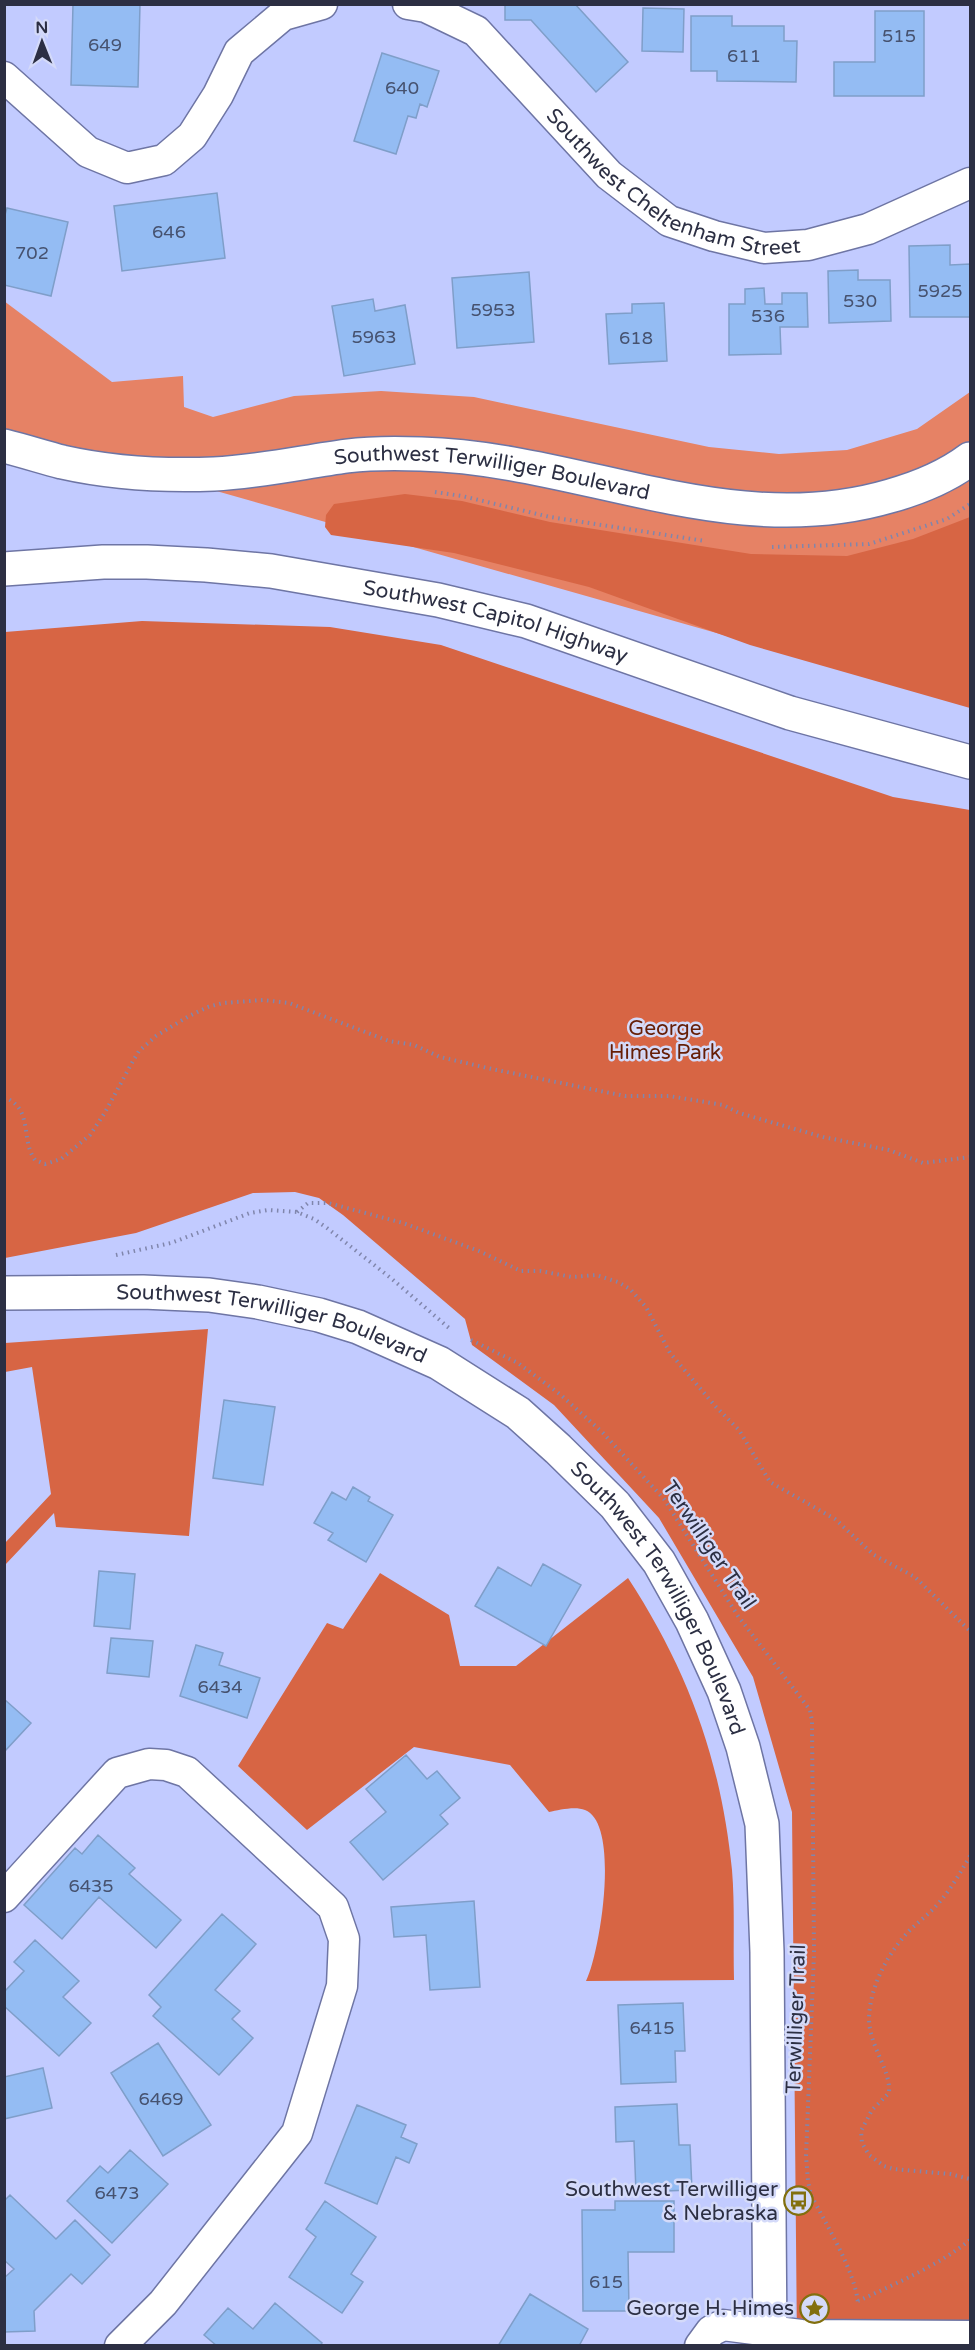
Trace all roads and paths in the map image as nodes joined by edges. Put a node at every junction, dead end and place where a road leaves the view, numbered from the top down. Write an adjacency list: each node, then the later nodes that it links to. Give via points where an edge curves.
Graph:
1 (322, 4): 3 (street, via 283,15 239,52 192,136 164,160 127,168 88,152)
2 (408, 4): 4 (street, Southwest Cheltenham Street, via 426,7 476,31 609,175 669,221 714,236 764,248 808,245 868,229)
3 (4, 77)
4 (970, 183)
5 (4, 446): 6 (main road, Southwest Terwilliger Boulevard, via 63,462 130,472 216,474 349,456 455,456 502,460 697,503 796,512 844,507 896,494 937,479)
6 (970, 459)
7 (4, 569): 8 (main road, Southwest Capitol Highway, via 103,562 206,565 271,571 438,600 526,621 790,713)
8 (970, 762)
9 (4, 1097): 10 (path, via 21,1110 35,1160 45,1164 61,1159 94,1129 147,1043 208,1007 263,1000 289,1003 389,1041 492,1069 625,1096 669,1096 723,1105 739,1113 823,1137 889,1150 923,1163)
10 (970, 1157)
11 (297, 1212): 12 (path, via 250,1213 171,1243); 14 (path, via 327,1228); 16 (path, via 308,1203 328,1203 403,1223 521,1271 572,1277 596,1275 630,1288 646,1307 670,1353 739,1430 770,1482 835,1519 874,1555 915,1577)
12 (106, 1256)
13 (4, 1293): 22 (main road, Southwest Terwilliger Boulevard, via 209,1295 288,1308 358,1327 439,1364 518,1413 615,1505 659,1562 724,1691 762,1824 767,1952)
14 (451, 1330)
15 (470, 1339): 20 (path, Terwilliger Trail, via 518,1363 561,1395 603,1433 664,1499 738,1616 810,1710 814,1953 807,2181 851,2276 858,2302)
16 (970, 1631)
17 (970, 1856): 19 (path, via 936,1906 898,1945 876,1984 870,2031 889,2082 889,2093 867,2117 861,2136 864,2148 884,2166)
18 (4, 1897): 23 (street, via 117,1773 148,1764 166,1765 187,1772 333,1907 344,1939 342,1986 297,2133 163,2303)
19 (970, 2179)
20 (970, 2240)
21 (970, 2336): 22 (street)
22 (769, 2338): 24 (street, via 723,2325 711,2331)
23 (120, 2346)
24 (700, 2346)

